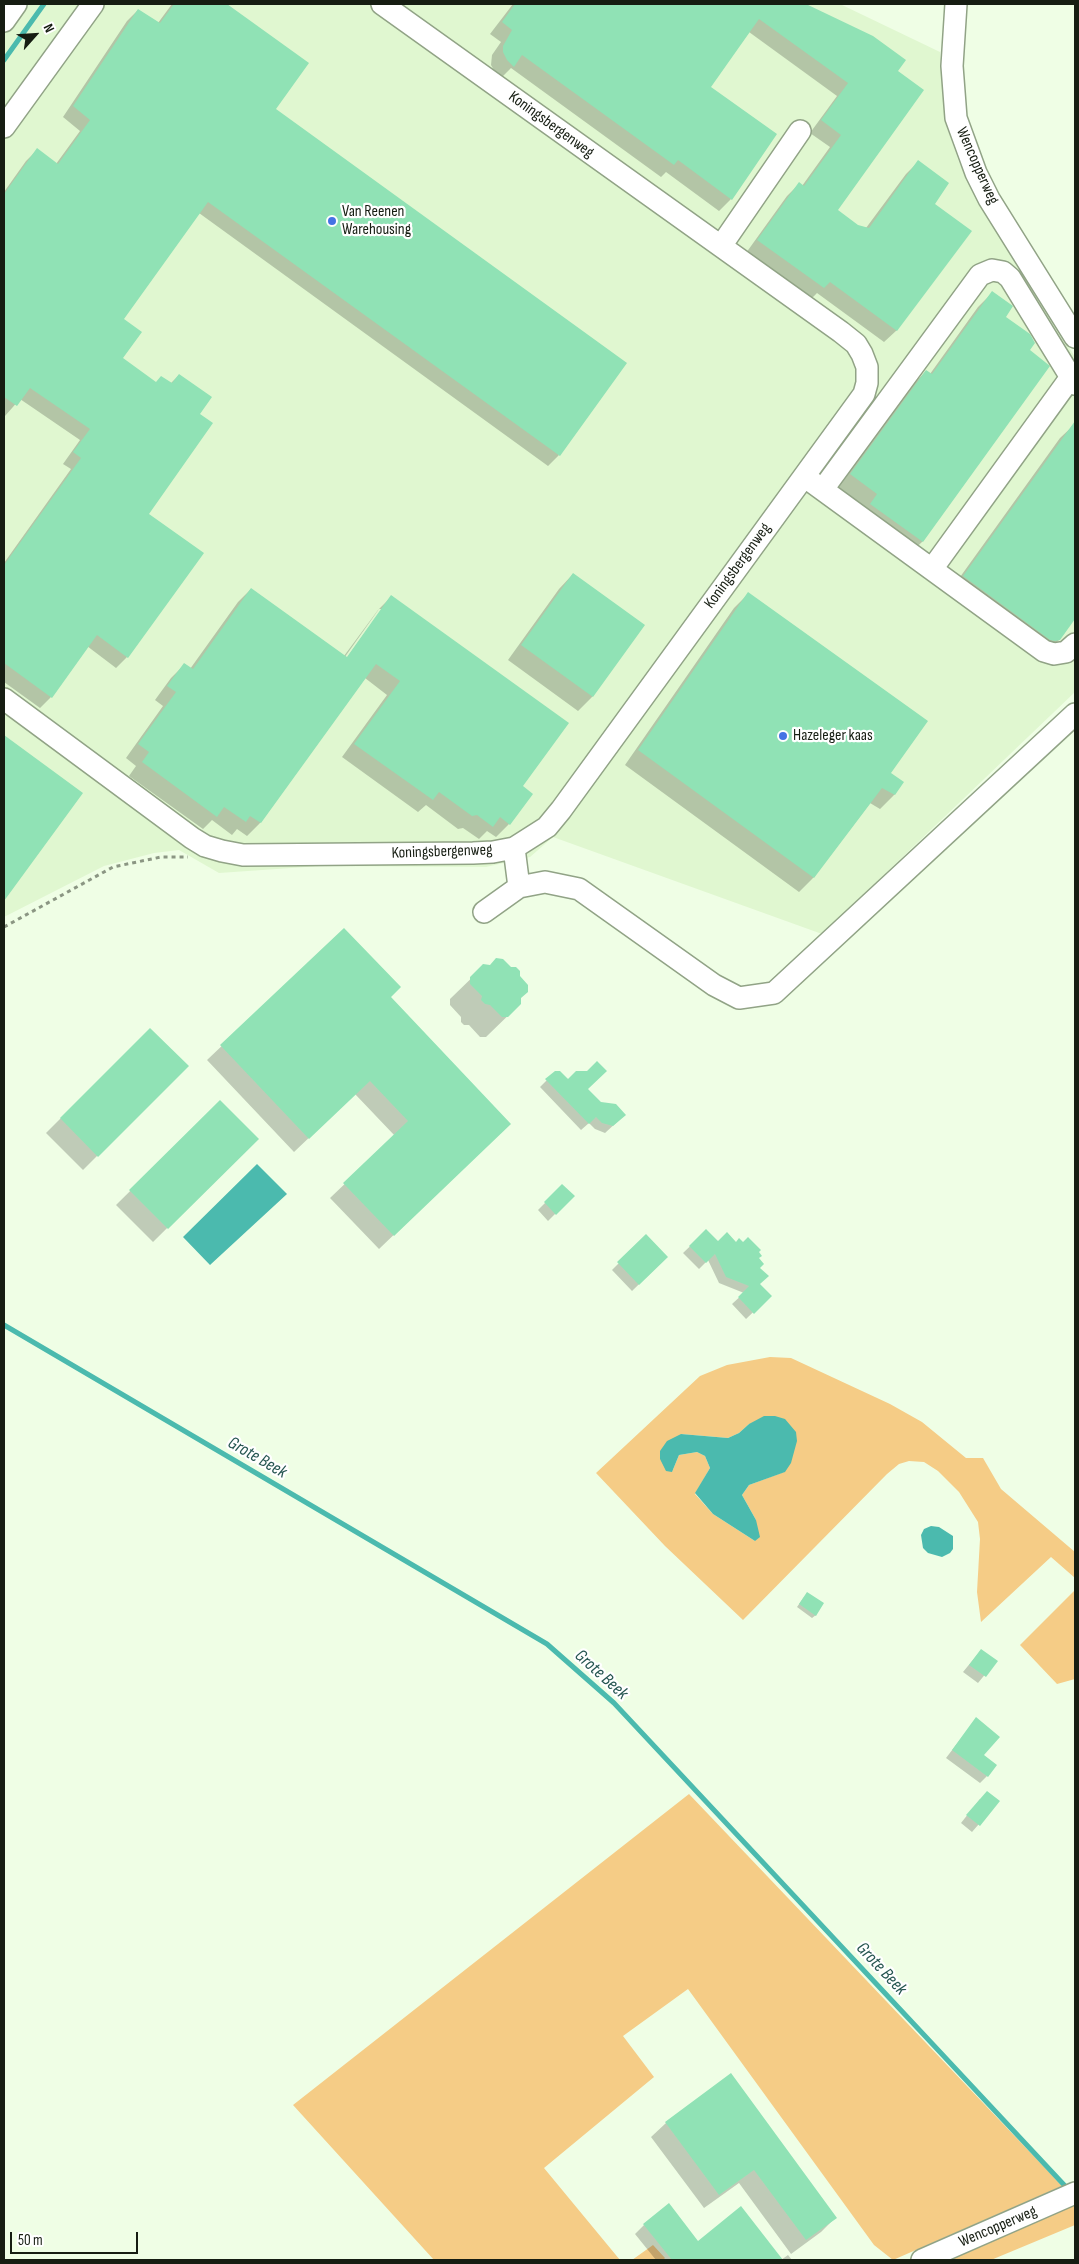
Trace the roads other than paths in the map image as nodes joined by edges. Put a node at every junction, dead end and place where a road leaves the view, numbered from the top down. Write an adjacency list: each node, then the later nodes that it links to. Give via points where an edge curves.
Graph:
1 (16, 4): 5 (street)
2 (93, 4): 6 (street)
3 (382, 4): 8 (street, Koningsbergenweg)
4 (956, 4): 9 (street, Wencopperweg, via 952,66 956,118 989,199)
5 (4, 21)
6 (4, 127)
7 (800, 131): 8 (street)
8 (721, 246): 11 (street, Koningsbergenweg, via 841,332 856,344 862,354 867,368 864,394)
9 (1075, 337)
10 (1073, 381): 12 (street, via 1010,278 1003,272 992,270 980,275); 13 (street)
11 (804, 476): 12 (street); 17 (street, Koningsbergenweg, via 547,828)
12 (823, 489): 13 (street)
13 (932, 569): 14 (street, via 1044,651 1054,654 1066,652)
14 (1075, 644)
15 (4, 699): 17 (street, Koningsbergenweg, via 192,838 222,851 243,855 463,853)
16 (1075, 714): 18 (street, via 774,993 739,998 714,986 580,889 545,882)
17 (514, 848): 18 (street)
18 (520, 887): 19 (street)
19 (484, 912)
20 (1075, 2193): 21 (street, Wencopperweg)
21 (922, 2260)

